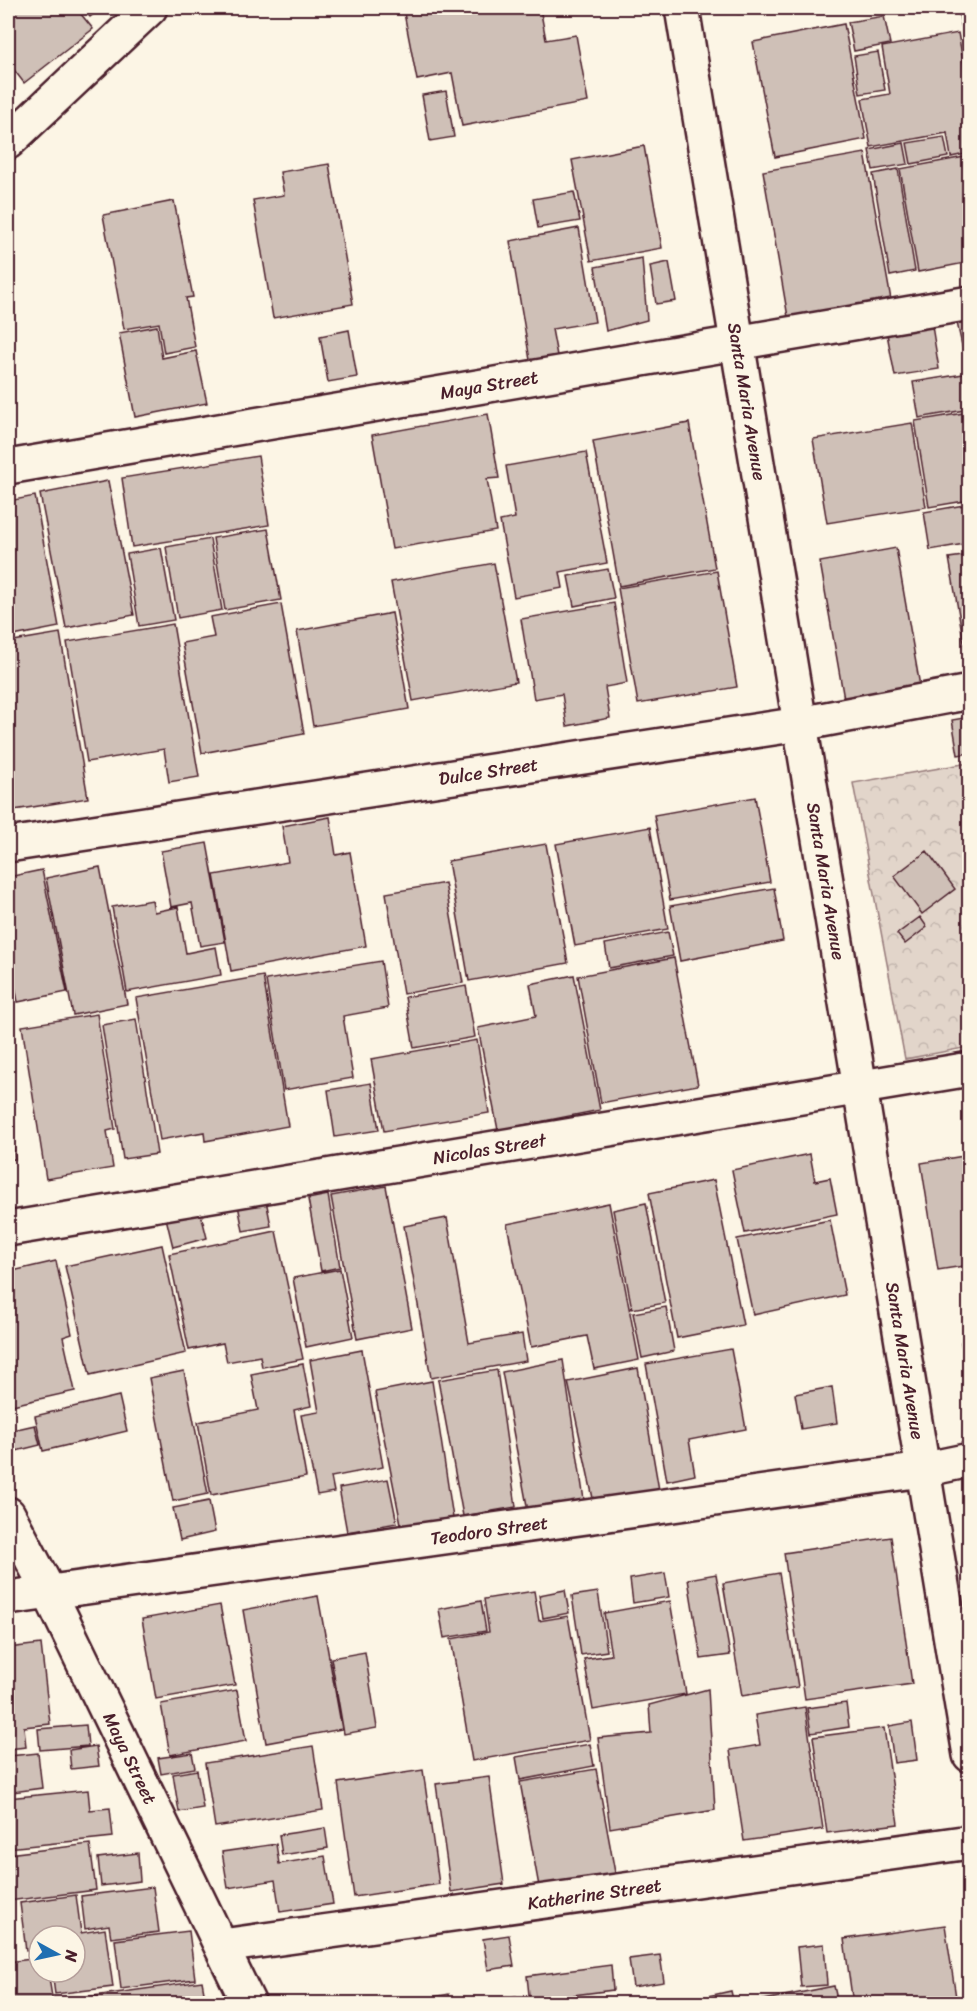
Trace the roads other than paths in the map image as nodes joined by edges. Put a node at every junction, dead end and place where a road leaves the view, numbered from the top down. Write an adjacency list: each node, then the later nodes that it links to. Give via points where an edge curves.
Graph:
1 (150, 8): 3 (street)
2 (681, 8): 5 (street, Santa Maria Avenue)
3 (8, 142)
4 (969, 303): 5 (street, Maya Street)
5 (736, 342): 6 (street, Maya Street); 8 (street, Santa Maria Avenue)
6 (8, 467)
7 (969, 692): 8 (street, Dulce Street)
8 (800, 724): 9 (street, Dulce Street); 11 (street, Santa Maria Avenue)
9 (8, 844)
10 (969, 1069): 11 (street, Nicolas Street)
11 (860, 1087): 12 (street, Nicolas Street); 14 (street, Santa Maria Avenue)
12 (8, 1229)
13 (969, 1460): 14 (street, Teodoro Street)
14 (922, 1470): 16 (street, Teodoro Street); 18 (street, Santa Maria Avenue)
15 (8, 1514): 16 (street, Maya Street)
16 (49, 1592): 17 (street, Teodoro Street); 20 (street, Maya Street)
17 (8, 1598)
18 (969, 1755)
19 (969, 1842): 20 (street, Katherine Street)
20 (222, 1946): 21 (street, Maya Street)
21 (249, 2004)

